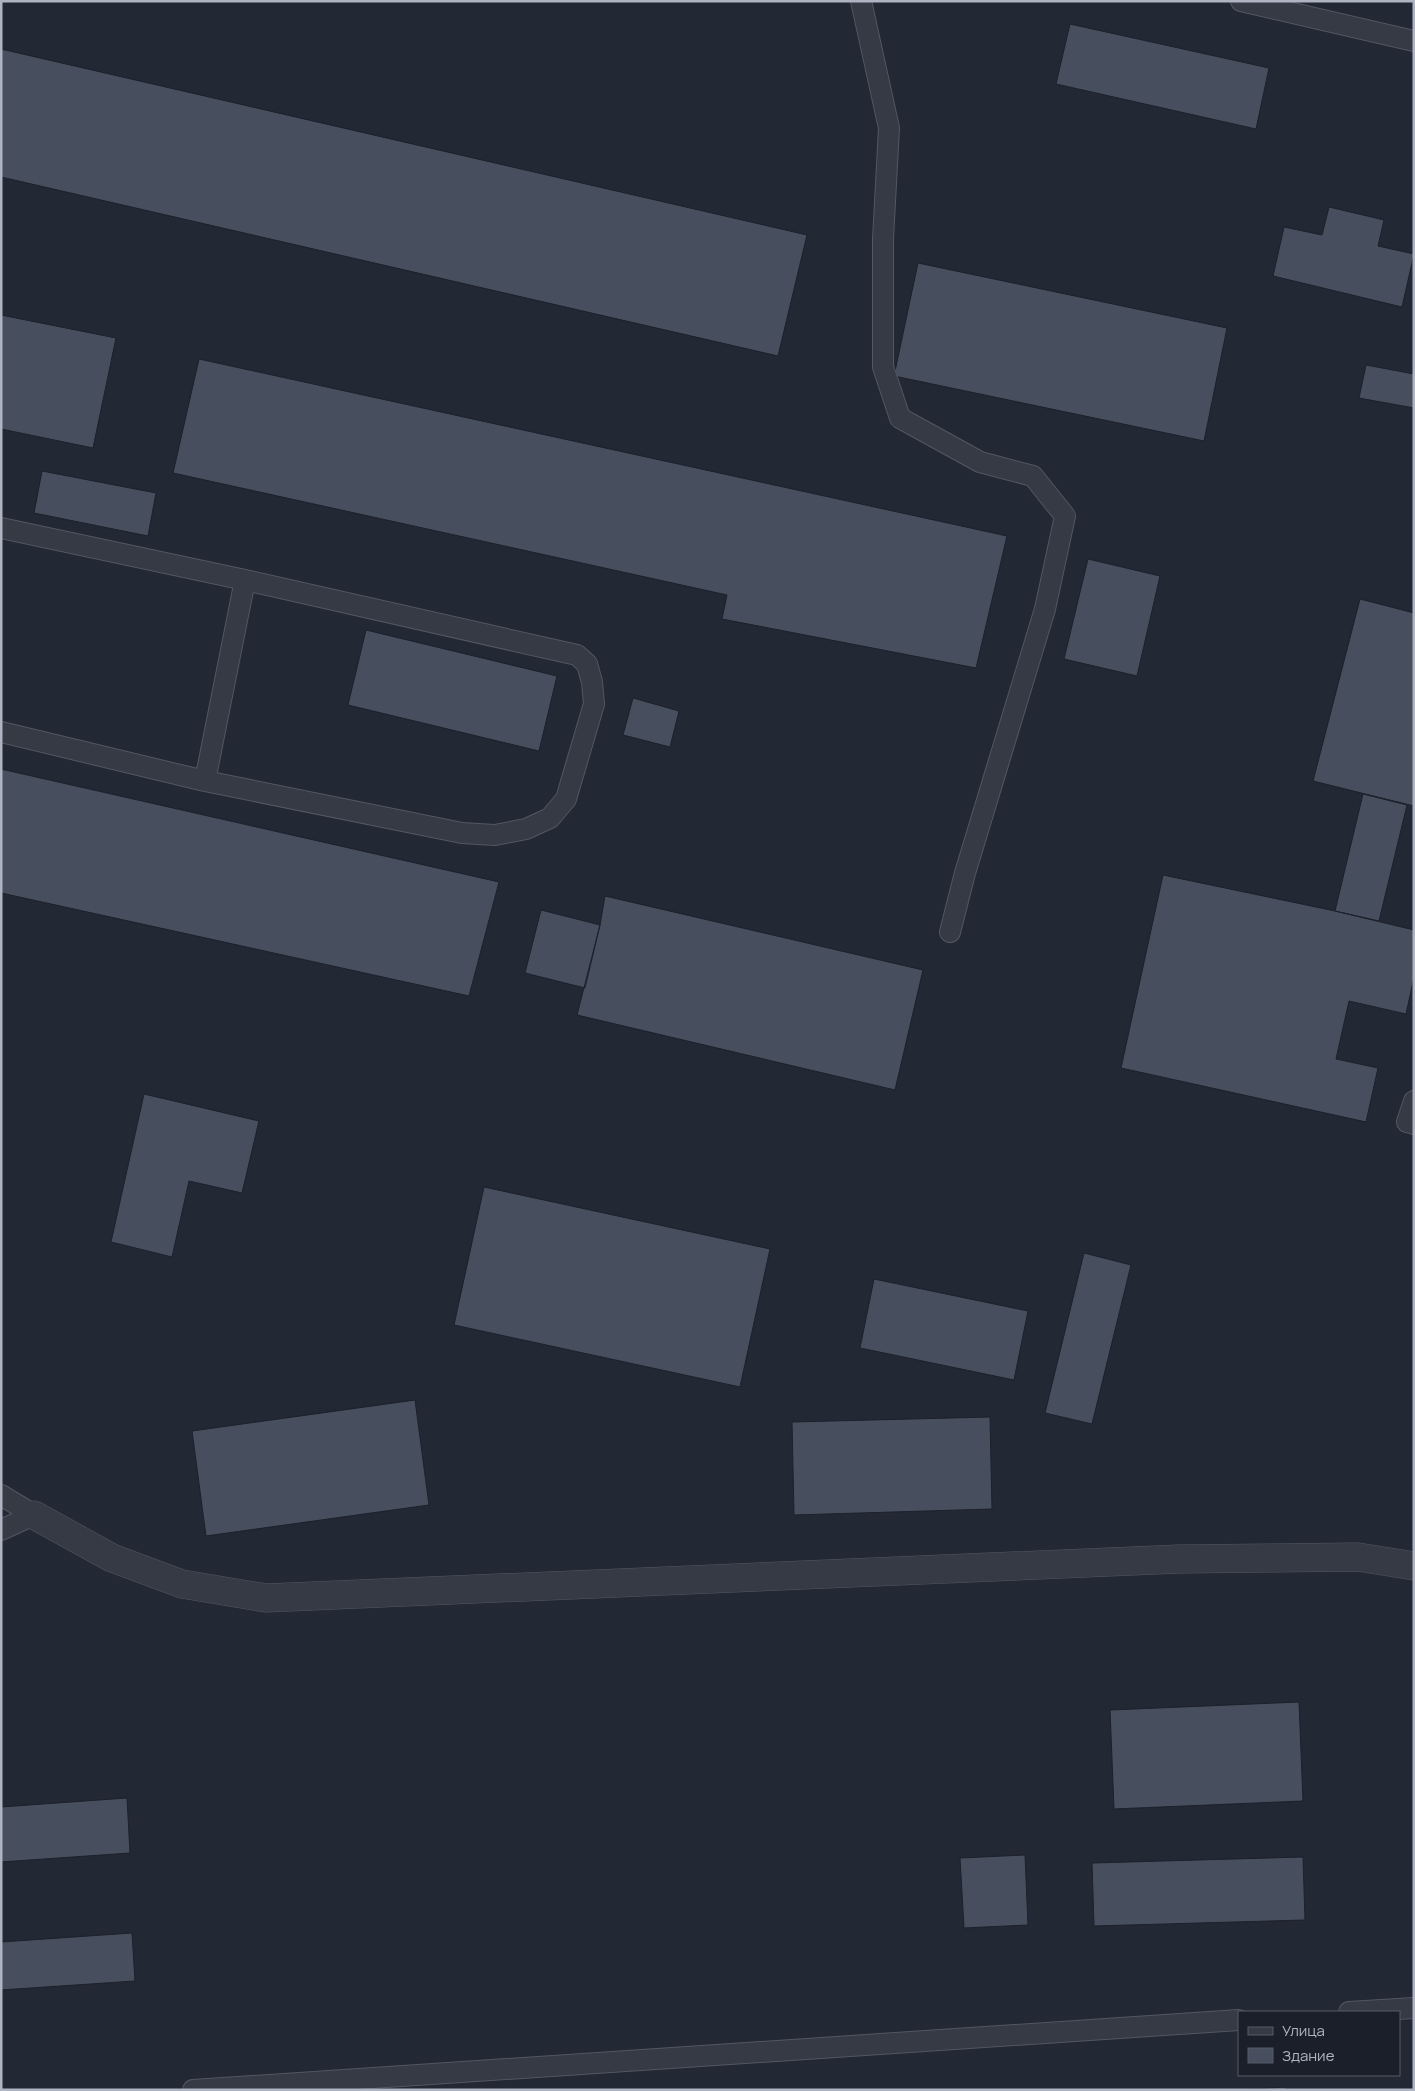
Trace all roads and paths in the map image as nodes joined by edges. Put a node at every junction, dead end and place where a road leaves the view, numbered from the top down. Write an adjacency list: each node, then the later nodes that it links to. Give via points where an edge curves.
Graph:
1 (861, 1): 8 (lane, via 889,128 883,239 883,367 900,418 980,462 1033,476 1064,516 1045,609)
2 (1241, 1): 3 (lane)
3 (1414, 41)
4 (1, 528): 5 (lane)
5 (245, 580): 7 (lane); 7 (lane, via 577,655 586,664 594,704 566,799 550,818 526,829 503,834 462,833)
6 (1, 732): 7 (lane)
7 (205, 781)
8 (950, 932)
9 (1414, 1101): 10 (lane, via 1407,1122)
10 (1414, 1124)
11 (1, 1495): 12 (lane)
12 (34, 1515): 13 (lane); 14 (street, via 112,1558 182,1584 266,1598 1179,1559 1358,1557)
13 (1, 1530)
14 (1414, 1566)
15 (1414, 2008): 16 (lane)
16 (1365, 2011)
17 (1238, 2020): 18 (lane)
18 (194, 2090)

